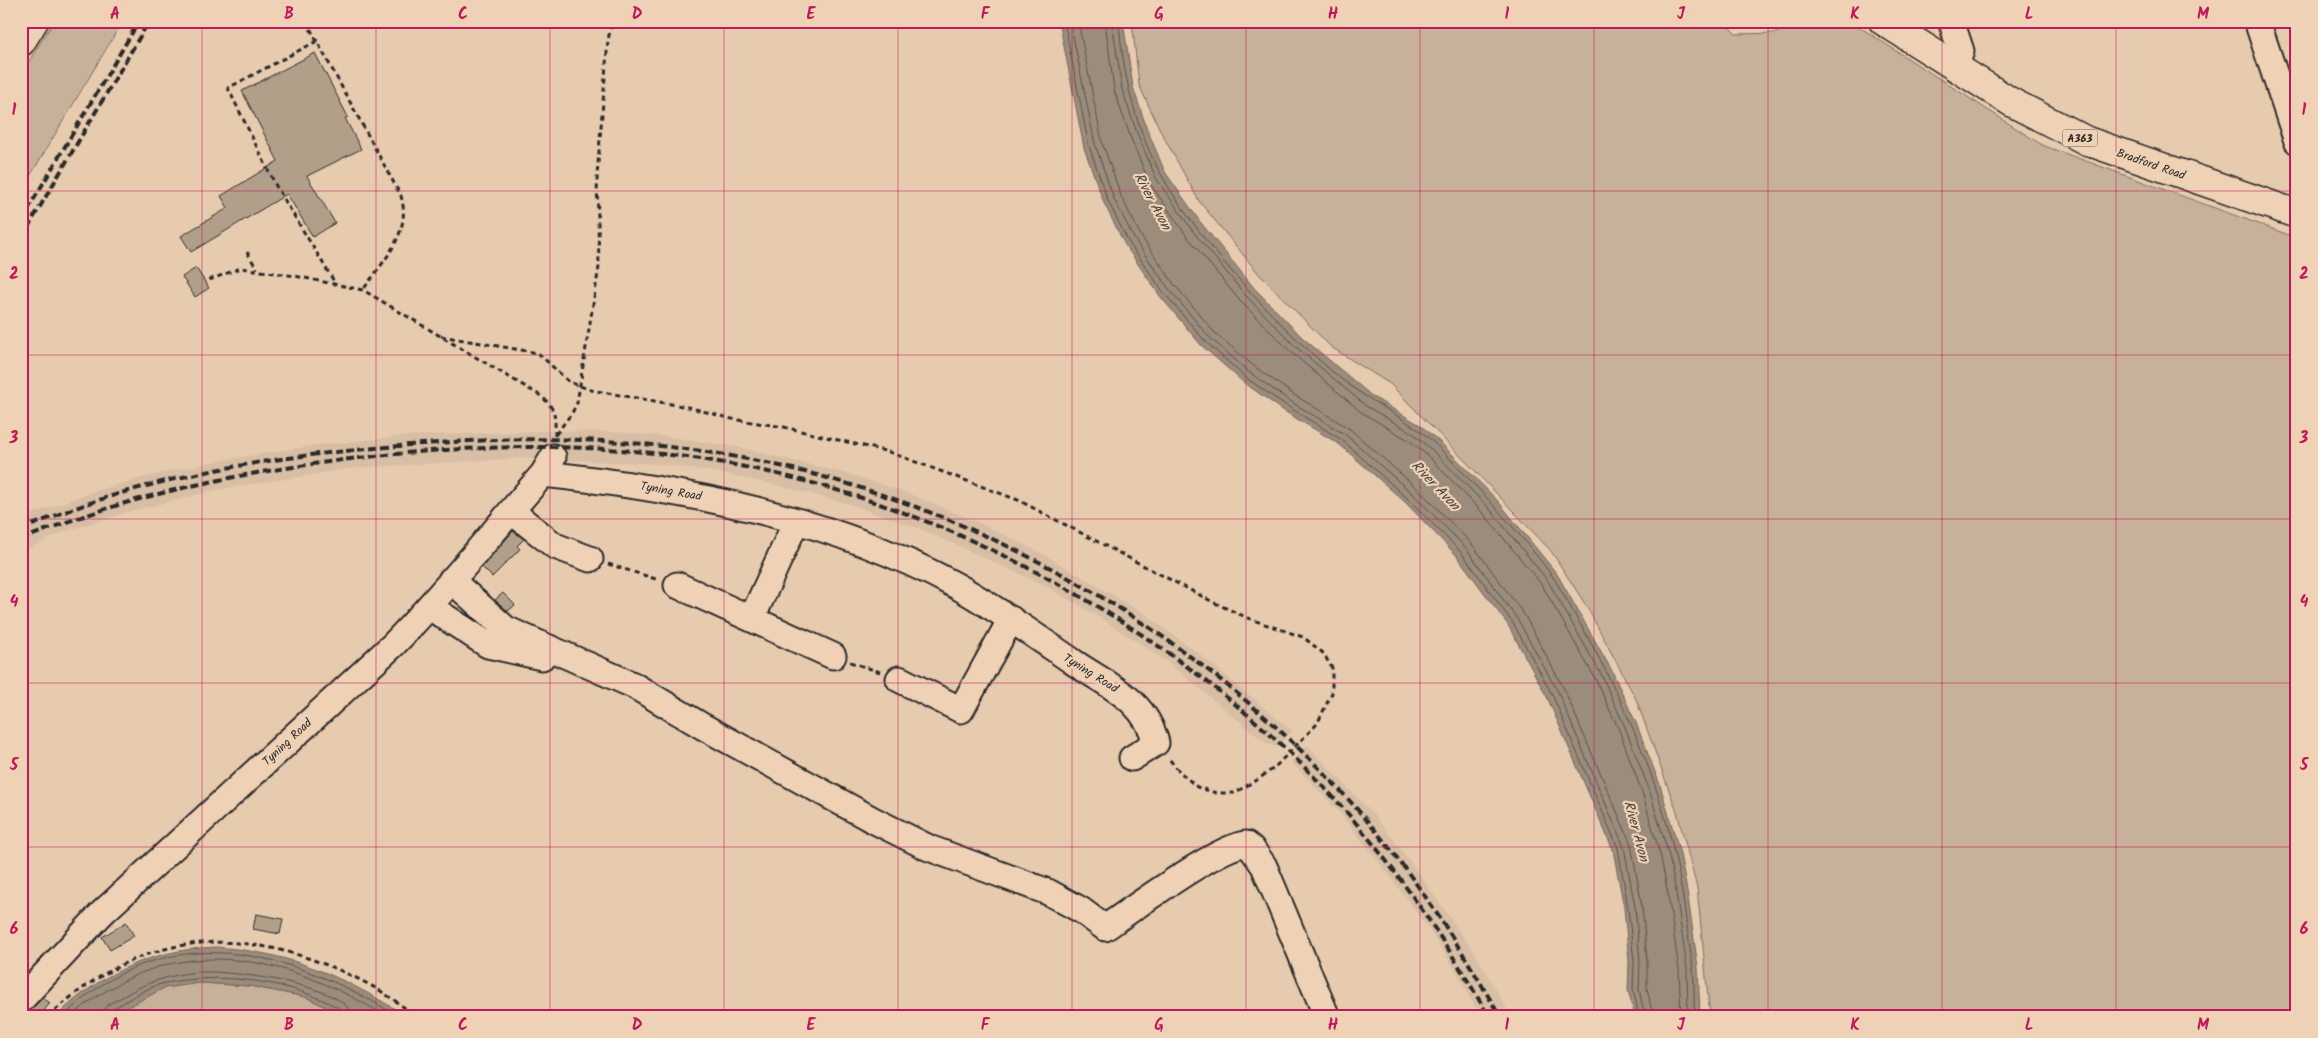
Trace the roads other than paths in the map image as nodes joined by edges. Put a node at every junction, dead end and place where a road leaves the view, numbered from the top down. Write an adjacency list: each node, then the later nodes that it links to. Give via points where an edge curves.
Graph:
1 (34, 21): 5 (main road)
2 (1883, 21): 6 (main road, Bradford Road / A363)
3 (1951, 21): 6 (street, via 1961,51)
4 (2257, 21): 7 (street)
5 (21, 42)
6 (1956, 68): 8 (main road, Bradford Road / A363, via 2011,102 2087,141)
7 (2297, 141)
8 (2297, 214)
9 (510, 511): 10 (street, Tyning Road, via 550,455 659,488 729,502); 11 (street, via 556,546); 12 (street, Tyning Road)
10 (796, 522): 15 (street); 16 (street, Tyning Road, via 883,551 955,585)
11 (590, 559)
12 (451, 580): 14 (street, Tyning Road); 18 (street, via 506,629)
13 (676, 585): 15 (street)
14 (430, 608): 18 (street, via 488,645); 21 (street, Tyning Road, via 102,913)
15 (752, 618): 17 (street)
16 (1011, 619): 19 (street, via 961,710); 20 (street, Tyning Road, via 1120,690 1136,706 1152,728 1156,743)
17 (833, 656)
18 (592, 667): 22 (street, via 633,685 873,820 930,848 1048,892 1105,928 1211,860 1246,844 1264,866)
19 (899, 679)
20 (1132, 758)
21 (21, 1000)
22 (1327, 1017)

